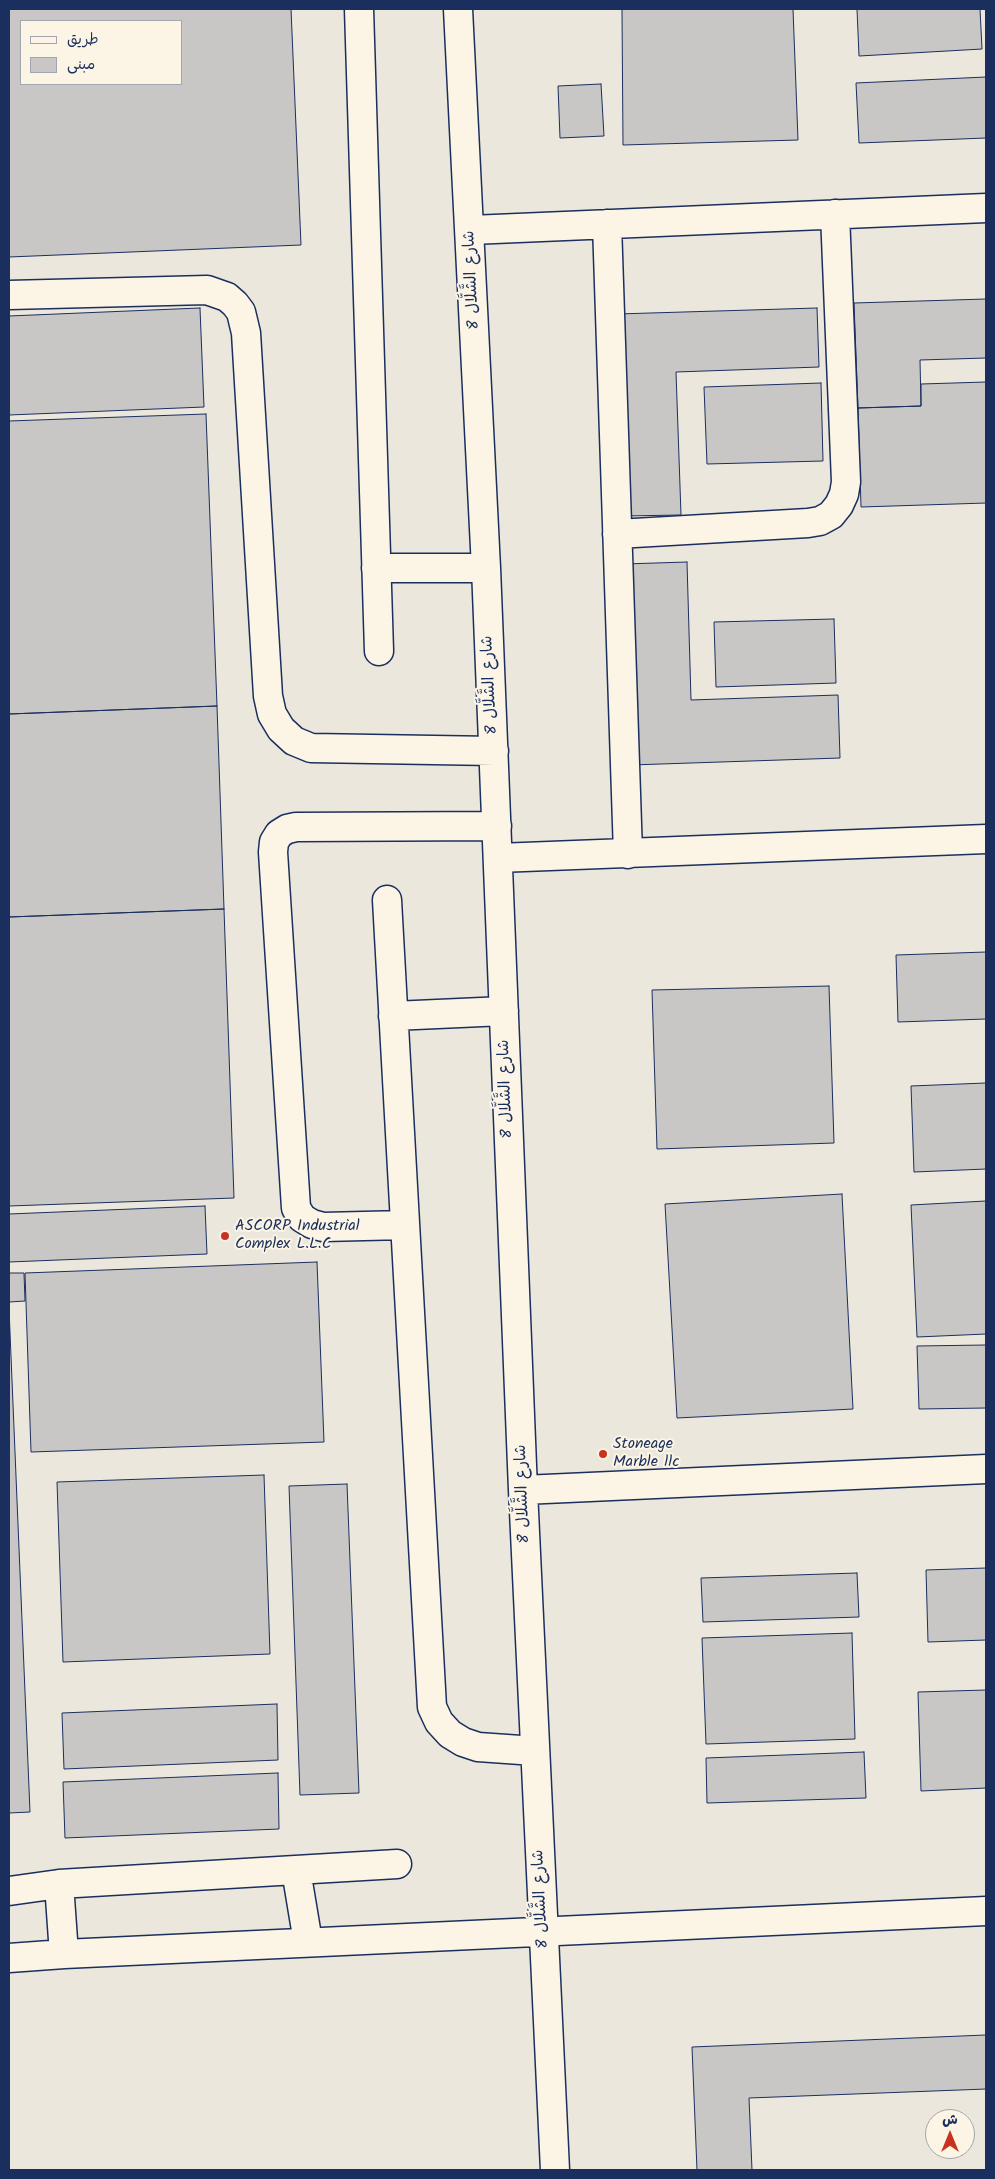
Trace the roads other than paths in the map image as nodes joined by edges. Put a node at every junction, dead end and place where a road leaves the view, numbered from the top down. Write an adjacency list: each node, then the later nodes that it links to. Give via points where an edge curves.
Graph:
1 (359, 9): 9 (street)
2 (458, 9): 6 (street, شارع الشَّلَّال 8)
3 (986, 208): 4 (street)
4 (835, 214): 5 (street); 8 (street, via 846,482 839,505 831,515 808,523)
5 (606, 224): 6 (street); 8 (street)
6 (471, 230): 10 (street, شارع الشَّلَّال 8)
7 (9, 295): 12 (street, via 207,290 227,297 235,304 241,312 246,333 268,696 272,714 294,741 311,748)
8 (617, 534): 15 (street)
9 (376, 568): 10 (street); 11 (street)
10 (486, 568): 12 (street, شارع الشَّلَّال 8)
11 (379, 651)
12 (494, 751): 13 (street, شارع الشَّلَّال 8)
13 (497, 826): 16 (street, شارع الشَّلَّال 8); 20 (street, via 296,827 279,834 274,842 296,1208 302,1218 323,1227)
14 (986, 839): 15 (street)
15 (628, 854): 16 (street)
16 (498, 858): 18 (street, شارع الشَّلَّال 8)
17 (387, 900): 19 (street)
18 (504, 1011): 19 (street); 22 (street, شارع الشَّلَّال 8)
19 (393, 1016): 20 (street)
20 (405, 1225): 23 (street, via 432,1707 439,1722 462,1742 478,1747)
21 (986, 1469): 22 (street)
22 (523, 1490): 23 (street, شارع الشَّلَّال 8)
23 (535, 1751): 29 (street, شارع الشَّلَّال 8)
24 (397, 1864): 25 (street)
25 (296, 1870): 26 (street); 30 (street)
26 (59, 1884): 27 (street); 31 (street)
27 (9, 1891)
28 (986, 1912): 29 (street)
29 (544, 1932): 30 (street); 33 (street, شارع الشَّلَّال 8)
30 (308, 1942): 31 (street)
31 (64, 1954): 32 (street)
32 (9, 1958)
33 (555, 2170)

